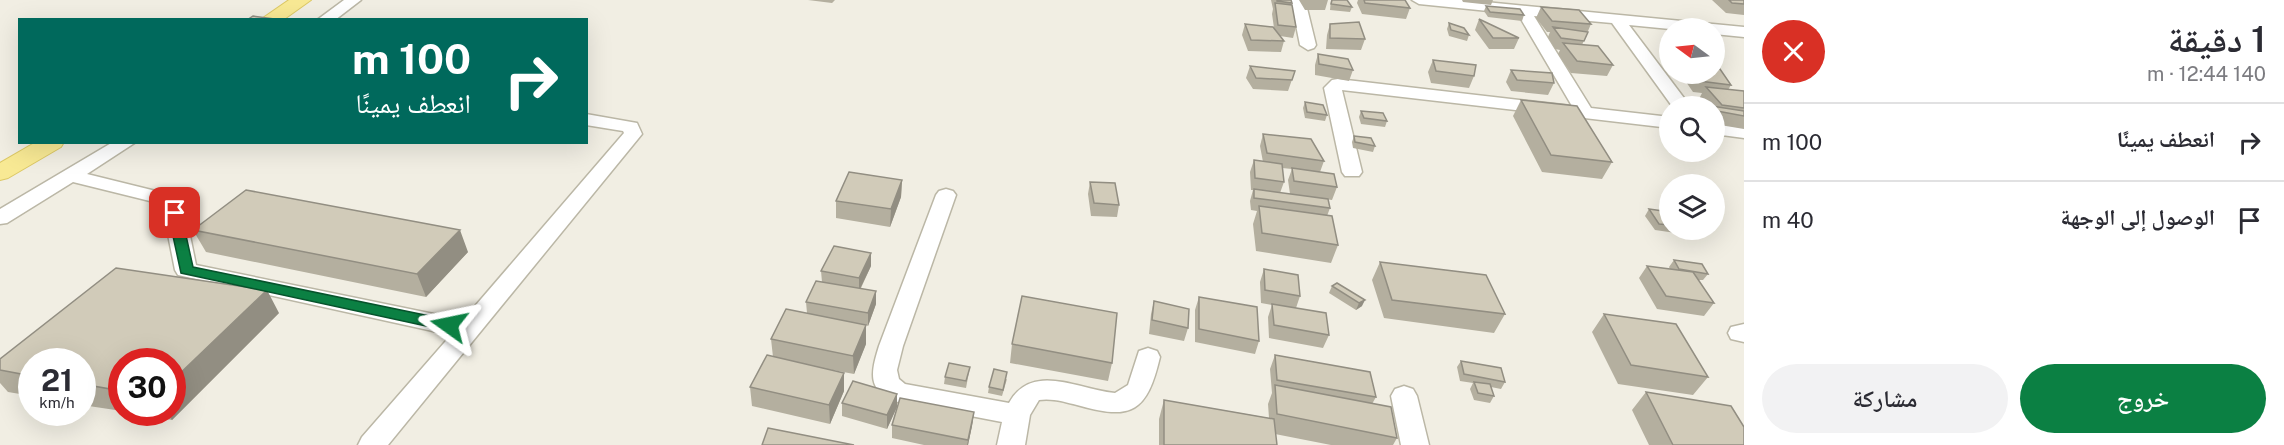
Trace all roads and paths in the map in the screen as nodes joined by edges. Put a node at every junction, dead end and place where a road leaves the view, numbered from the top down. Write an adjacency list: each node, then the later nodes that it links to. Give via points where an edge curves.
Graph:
1 (302, 0): 6 (main road)
2 (354, 0): 7 (street)
3 (1298, 0): 12 (street)
4 (1419, 0): 5 (street)
5 (1524, 11): 8 (street); 14 (street)
6 (271, 18)
7 (327, 18)
8 (1617, 20): 9 (street); 13 (street)
9 (1659, 24)
10 (1725, 30): 11 (street)
11 (1744, 32)
12 (1308, 45)
13 (1674, 96)
14 (1585, 113): 16 (street); 21 (street, via 1338,84 1333,88)
15 (588, 119): 26 (street, via 631,127 633,134)
16 (1659, 122)
17 (1725, 129): 18 (street)
18 (1744, 132)
19 (50, 144): 22 (main road)
20 (124, 144): 23 (street)
21 (1352, 172)
22 (0, 173)
23 (71, 176): 25 (street); 26 (street, via 169,200 174,206 186,270)
24 (946, 195): 29 (street, via 891,346 884,370 888,384 898,392)
25 (0, 218)
26 (469, 330): 30 (street)
27 (1148, 357): 29 (street, via 1136,394 1125,401 1032,391)
28 (1404, 396): 32 (street)
29 (1017, 415): 31 (street)
30 (372, 445)
31 (1011, 445)
32 (1415, 445)

